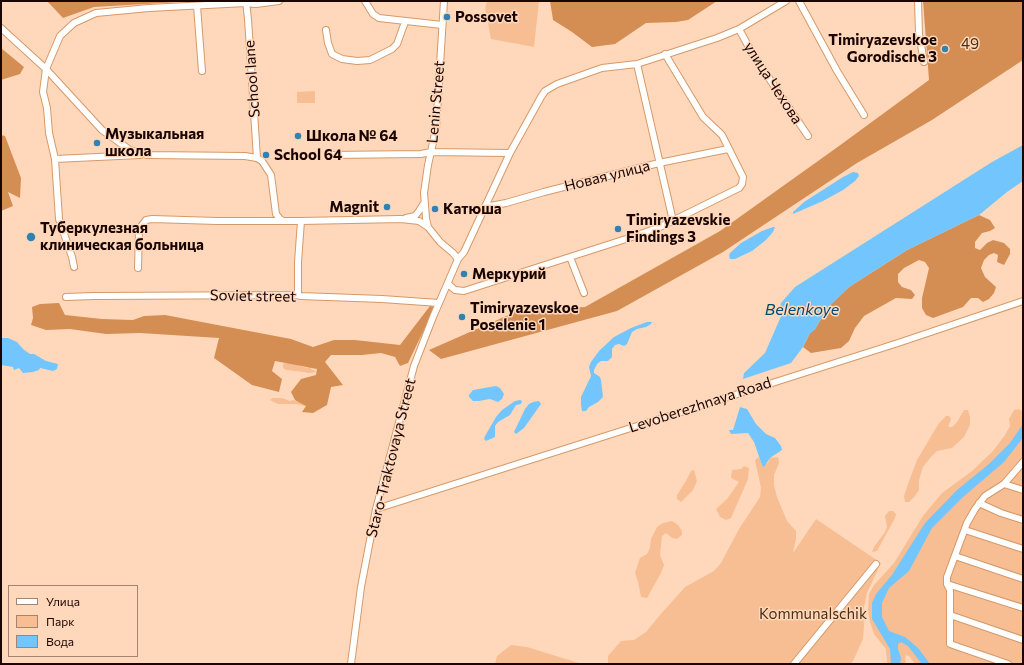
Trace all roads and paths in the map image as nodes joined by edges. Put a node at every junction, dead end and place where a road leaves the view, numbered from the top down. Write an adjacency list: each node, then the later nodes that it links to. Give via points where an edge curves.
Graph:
1 (279, 1): 7 (street, via 256,4)
2 (365, 1): 9 (street, via 376,16)
3 (444, 1): 10 (street, Lenin Street)
4 (786, 1): 12 (street, Staro-Traktovaya Street)
5 (799, 1): 19 (street)
6 (918, 1): 15 (street, via 919,34)
7 (246, 2): 8 (street); 26 (street, School lane)
8 (197, 6): 17 (street, via 104,12 85,17 60,36); 18 (street)
9 (405, 22): 10 (street); 13 (street, via 397,44 370,60 342,59 332,54)
10 (442, 25): 22 (street, Lenin Street, via 436,129)
11 (1, 28): 17 (street)
12 (739, 29): 14 (street, Staro-Traktovaya Street); 20 (street, улица Чехова, via 752,53)
13 (326, 30)
14 (665, 54): 16 (street, Staro-Traktovaya Street); 21 (street, via 699,111 722,135)
15 (924, 62)
16 (637, 64): 23 (street, Staro-Traktovaya Street, via 602,68 550,87 541,97); 28 (street)
17 (46, 69): 24 (street, via 102,130 130,150); 27 (street, via 43,92)
18 (202, 71)
19 (864, 115)
20 (808, 136)
21 (728, 149): 28 (street, Новая улица); 34 (street, via 743,177 742,184 736,190)
22 (431, 152): 23 (street); 25 (street); 29 (street, Lenin Street)
23 (510, 153): 30 (street, Staro-Traktovaya Street)
24 (145, 155): 26 (street); 27 (street)
25 (330, 155)
26 (257, 158): 32 (street, via 271,175 276,214)
27 (55, 159): 38 (street, via 59,219)
28 (659, 163): 30 (street, Новая улица, via 506,203); 34 (street)
29 (424, 203): 31 (street, via 415,216); 35 (street, Lenin Street)
30 (486, 205): 37 (street, Staro-Traktovaya Street, via 464,252)
31 (401, 219): 33 (street); 35 (street, via 419,221)
32 (283, 221): 33 (street); 39 (street, via 146,220 139,229)
33 (301, 221): 42 (street)
34 (673, 221): 36 (street)
35 (428, 227): 37 (street)
36 (570, 257): 40 (street, via 464,291 455,290); 41 (street)
37 (458, 259): 40 (street, Staro-Traktovaya Street)
38 (74, 267)
39 (138, 268)
40 (448, 284): 45 (street, Staro-Traktovaya Street)
41 (584, 293)
42 (298, 295): 43 (street, Soviet street); 45 (street, Soviet street)
43 (66, 297)
44 (1023, 301): 50 (street, Levoberezhnaya Road)
45 (439, 303): 50 (street, Staro-Traktovaya Street, via 410,382)
46 (1023, 462): 47 (street)
47 (1004, 484): 48 (street); 49 (street)
48 (1023, 490)
49 (979, 503): 51 (street); 52 (street)
50 (376, 509): 61 (street, Staro-Traktovaya Street, via 362,581)
51 (1023, 520)
52 (965, 530): 53 (street); 54 (street)
53 (1023, 549)
54 (955, 556): 56 (street); 57 (street)
55 (876, 564): 62 (street)
56 (1023, 579)
57 (947, 584): 58 (street); 59 (street, via 950,590)
58 (1023, 608)
59 (950, 615): 60 (street); 63 (street, via 950,644)
60 (1023, 640)
61 (351, 664)
62 (794, 664)
63 (1008, 664)

